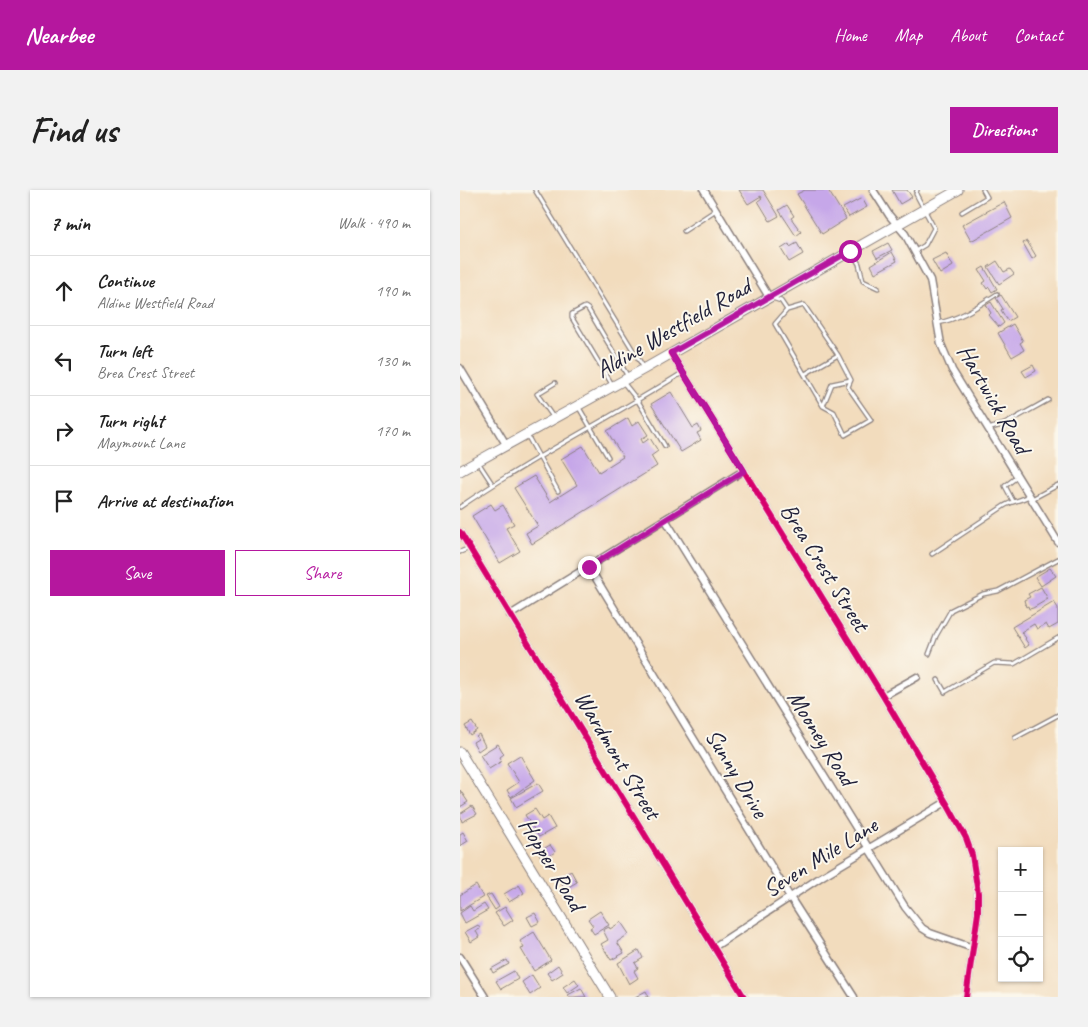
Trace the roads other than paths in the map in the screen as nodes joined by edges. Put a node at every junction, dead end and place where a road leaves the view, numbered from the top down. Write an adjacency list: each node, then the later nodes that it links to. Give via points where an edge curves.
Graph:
1 (535, 190): 22 (lane)
2 (704, 190): 8 (street)
3 (873, 190): 10 (street, Hartwick Road)
4 (917, 190): 7 (lane)
5 (958, 190): 7 (main road, Aldine Westfield Road)
6 (983, 190): 9 (lane, via 987,198)
7 (924, 209): 10 (main road, Aldine Westfield Road); 13 (lane, via 934,228 925,245)
8 (716, 210): 11 (lane); 16 (street)
9 (962, 212)
10 (897, 224): 12 (main road, Aldine Westfield Road); 13 (street, Hartwick Road)
11 (684, 231)
12 (850, 251): 14 (lane, via 859,264 861,277); 16 (main road, Aldine Westfield Road)
13 (915, 251): 18 (street, Hartwick Road, via 930,280)
14 (878, 288)
15 (997, 294): 18 (lane, via 950,321)
16 (769, 297): 17 (lane, via 780,301); 19 (main road, Aldine Westfield Road)
17 (787, 310): 20 (lane, via 804,305); 24 (lane, via 775,324)
18 (937, 324): 35 (street, Hartwick Road, via 952,370)
19 (671, 353): 22 (main road, Aldine Westfield Road); 23 (street, Brea Crest Street)
20 (838, 355): 24 (lane); 26 (lane)
21 (460, 368): 37 (street)
22 (644, 369): 25 (main road, Aldine Westfield Road)
23 (682, 372): 30 (lane); 43 (street, Brea Crest Street)
24 (805, 374): 32 (lane)
25 (626, 379): 28 (main road, Aldine Westfield Road); 28 (lane, via 588,309 585,307 572,314); 30 (lane)
26 (852, 380): 32 (lane, via 832,384); 32 (lane, via 848,387 871,420 845,435 834,412)
27 (556, 383): 33 (lane, via 537,394)
28 (613, 386): 31 (main road, Aldine Westfield Road)
29 (1048, 400): 35 (lane, via 1005,424)
30 (638, 401): 34 (lane); 38 (lane)
31 (578, 406): 33 (main road, Aldine Westfield Road); 34 (lane)
32 (823, 406)
33 (554, 419): 36 (main road, Aldine Westfield Road)
34 (591, 428): 39 (lane); 40 (lane)
35 (988, 429): 44 (street, Hartwick Road)
36 (527, 435): 37 (main road, Aldine Westfield Road); 39 (lane)
37 (507, 446): 41 (main road, Aldine Westfield Road)
38 (665, 446)
39 (540, 457): 45 (lane); 47 (lane)
40 (608, 457)
41 (478, 462): 42 (main road, Aldine Westfield Road); 45 (lane)
42 (460, 471)
43 (744, 471): 51 (street); 64 (street, Brea Crest Street)
44 (1018, 477): 48 (street, Hartwick Road); 49 (lane, via 1005,486)
45 (493, 485): 50 (lane)
46 (1058, 485): 48 (lane)
47 (558, 491)
48 (1031, 497): 49 (lane); 53 (street, Hartwick Road)
49 (1012, 501): 56 (lane)
50 (460, 507)
51 (665, 519): 58 (street); 69 (street, Mooney Road)
52 (460, 532): 54 (street, Wardmont Street)
53 (1058, 542)
54 (470, 548): 55 (lane); 59 (street, Wardmont Street)
55 (460, 552)
56 (932, 554)
57 (1058, 559): 61 (lane, via 998,591 983,594 951,610)
58 (589, 567): 59 (street); 70 (street, Sunny Drive)
59 (510, 615): 71 (street, Wardmont Street)
60 (1058, 638): 63 (lane, via 1014,664 994,663 945,692)
61 (929, 654)
62 (916, 677): 64 (street)
63 (938, 680)
64 (882, 696): 68 (street, Brea Crest Street)
65 (1058, 715): 66 (lane)
66 (1016, 738)
67 (460, 752): 75 (main road, Hopper Road)
68 (946, 802): 69 (street, Seven Mile Lane); 72 (street, Brea Crest Street, via 966,838 976,873 978,913)
69 (868, 849): 70 (street, Seven Mile Lane); 72 (street, Mooney Road, via 922,928)
70 (790, 897): 71 (street, Seven Mile Lane); 77 (street, Sunny Drive)
71 (714, 947): 76 (street, Wardmont Street)
72 (973, 948): 78 (street, Brea Crest Street)
73 (460, 957): 74 (street)
74 (484, 997)
75 (610, 997)
76 (744, 997)
77 (854, 997)
78 (966, 997)

